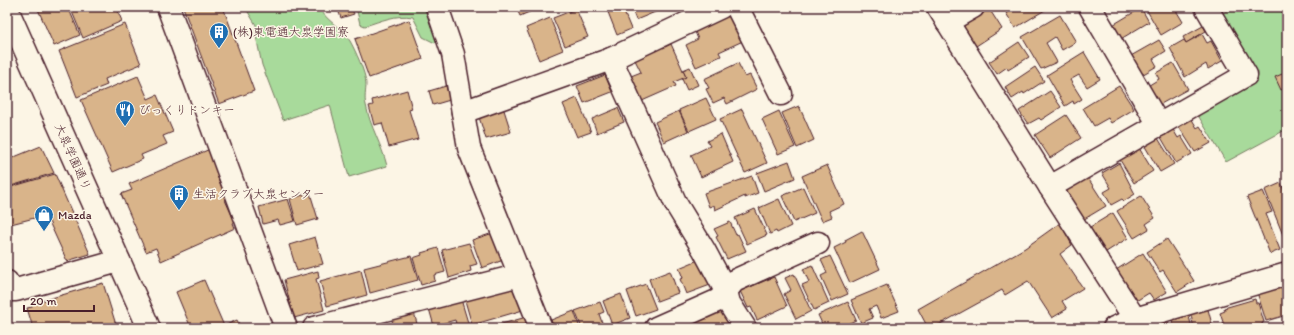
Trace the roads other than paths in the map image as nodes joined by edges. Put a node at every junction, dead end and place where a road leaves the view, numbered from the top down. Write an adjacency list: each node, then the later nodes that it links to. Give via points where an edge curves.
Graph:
1 (168, 7): 23 (street)
2 (437, 7): 12 (street, via 453,54)
3 (721, 7): 10 (street)
4 (737, 7): 11 (street)
5 (973, 7): 9 (street)
6 (1090, 7): 13 (street)
7 (1206, 7): 13 (street, via 1246,75)
8 (7, 9): 16 (street, 大泉学園通り)
9 (943, 14): 14 (street)
10 (611, 60): 12 (street); 20 (street, via 676,204)
11 (781, 94)
12 (463, 112): 18 (street, via 469,148)
13 (1159, 125): 14 (street)
14 (1050, 187): 21 (street)
15 (818, 243): 20 (street, via 734,281)
16 (119, 261): 19 (street, via 16,290 12,290); 22 (street, 大泉学園通り)
17 (1287, 274): 21 (street)
18 (520, 275): 24 (street); 25 (street)
19 (7, 282)
20 (726, 291): 26 (street, via 719,300); 27 (street, via 729,303)
21 (1135, 318): 28 (street)
22 (149, 328)
23 (286, 328)
24 (314, 328)
25 (541, 328)
26 (656, 328)
27 (745, 328)
28 (1115, 328)

